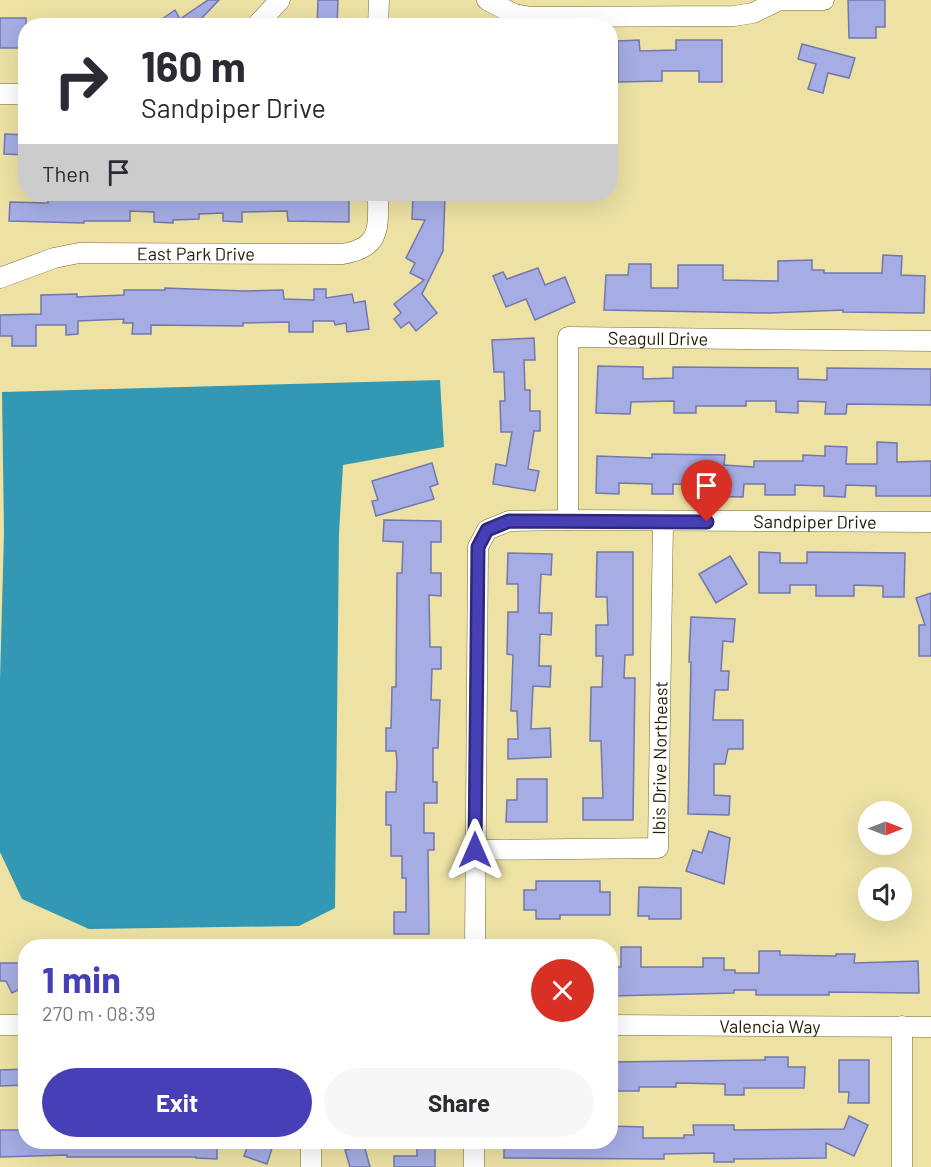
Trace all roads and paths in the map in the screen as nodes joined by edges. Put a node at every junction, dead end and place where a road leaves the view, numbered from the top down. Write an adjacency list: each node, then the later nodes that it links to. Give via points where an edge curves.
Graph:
1 (280, 0): 5 (street)
2 (379, 0): 6 (street)
3 (487, 0): 4 (street, via 514,14 531,17 734,16 753,13 780,0)
4 (824, 0)
5 (263, 18)
6 (378, 18)
7 (0, 94): 8 (street)
8 (18, 94)
9 (378, 201): 10 (street, East Park Drive, via 374,235 366,248 349,253 79,253)
10 (0, 278)
11 (931, 341): 12 (street, Seagull Drive, via 568,337)
12 (568, 520): 13 (street, Sandpiper Drive); 15 (street, Sandpiper Drive, via 509,521 487,530 478,547)
13 (663, 522): 14 (street, Sandpiper Drive); 15 (street, Ibis Drive Northeast, via 658,848)
14 (931, 522)
15 (475, 850): 16 (street)
16 (475, 939)
17 (0, 1025): 18 (street)
18 (18, 1025)
19 (618, 1025): 20 (street, Valencia Way)
20 (902, 1026): 21 (street, Valencia Way); 26 (street)
21 (931, 1027)
22 (311, 1149): 24 (street)
23 (474, 1149): 25 (street)
24 (311, 1167)
25 (474, 1167)
26 (902, 1167)

